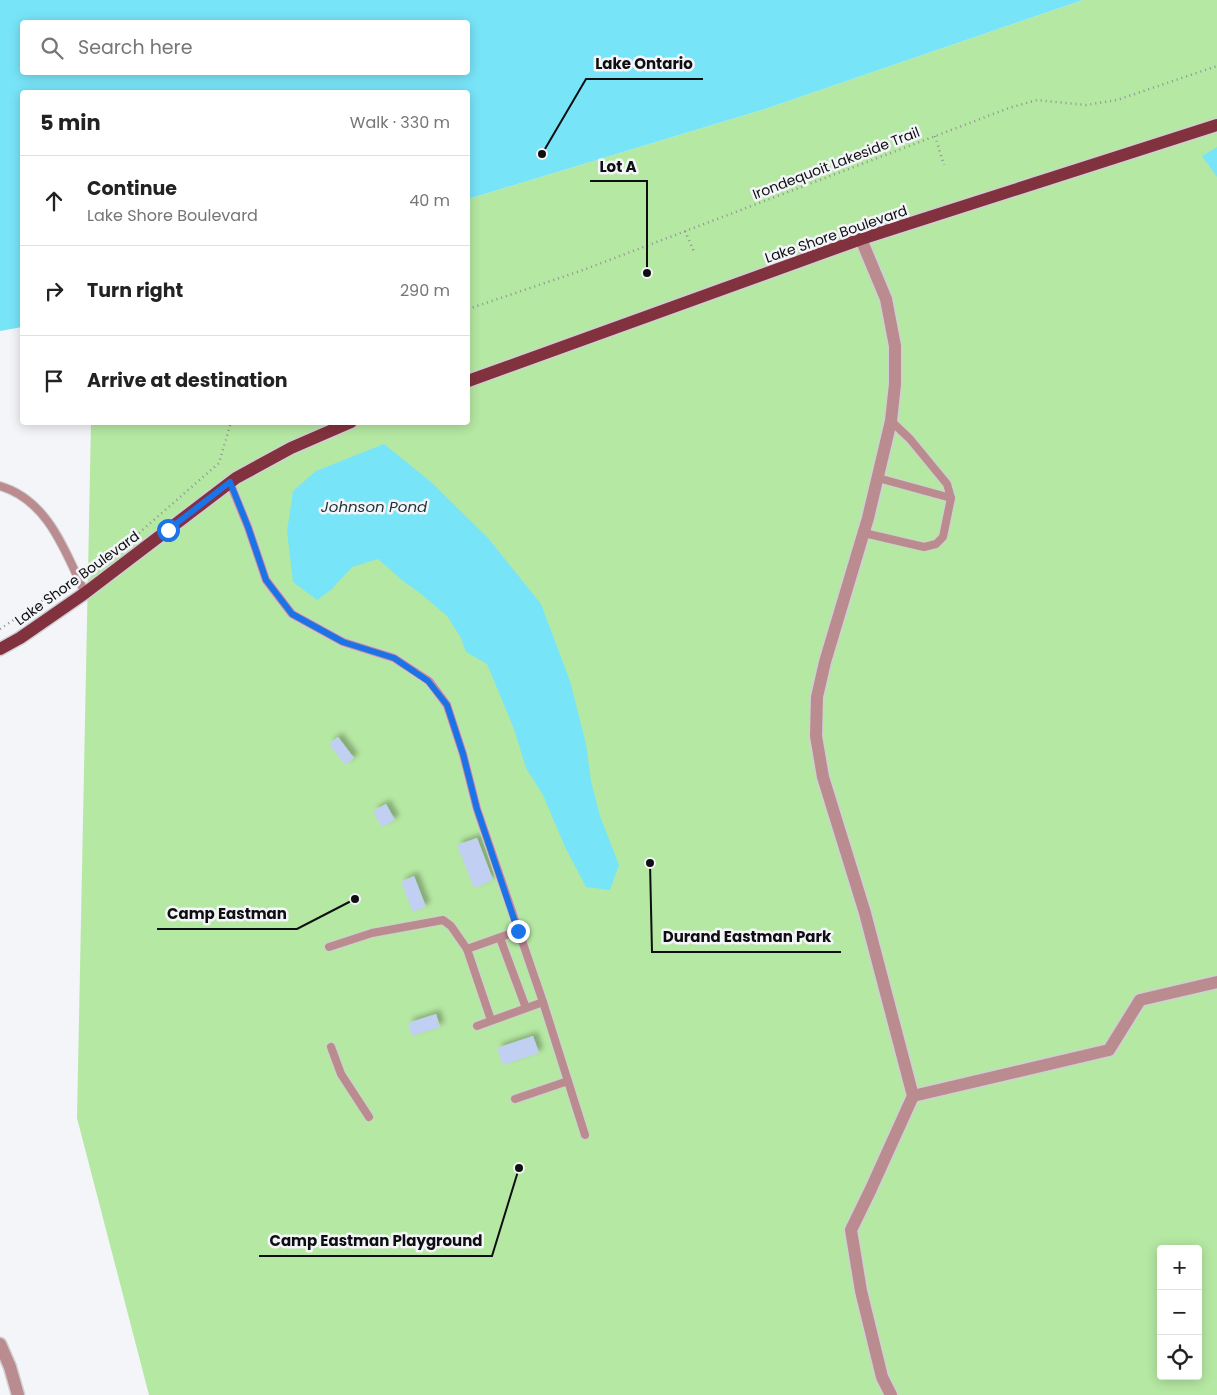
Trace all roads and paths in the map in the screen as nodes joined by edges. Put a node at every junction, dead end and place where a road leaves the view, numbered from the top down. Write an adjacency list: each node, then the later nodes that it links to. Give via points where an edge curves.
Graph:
1 (1217, 66): 3 (path, Irondequoit Lakeside Trail, via 1117,100 1086,104 1036,100)
2 (1217, 125): 6 (main road, Lake Shore Boulevard)
3 (934, 136): 4 (path); 5 (path, Irondequoit Lakeside Trail)
4 (944, 164)
5 (685, 231): 7 (path); 8 (path, Irondequoit Lakeside Trail)
6 (861, 239): 9 (main road, Lake Shore Boulevard); 10 (street, via 886,299 895,346 896,384)
7 (694, 254)
8 (470, 308)
9 (470, 380)
10 (891, 421): 13 (street); 16 (lane, via 947,484)
11 (230, 425): 18 (path, via 219,463 139,533)
12 (344, 425): 14 (main road, Lake Shore Boulevard, via 291,448)
13 (878, 478): 16 (lane); 17 (street)
14 (230, 482): 19 (main road, Lake Shore Boulevard); 22 (lane, via 266,580 292,614 343,642 394,658 428,681 447,705 477,809)
15 (0, 486): 18 (lane, via 26,498 44,515)
16 (951, 498): 17 (lane, via 943,537 936,544 924,547)
17 (864, 533): 33 (street, via 825,662 817,697 816,736 822,777 865,913)
18 (77, 577): 19 (lane); 20 (path)
19 (85, 593): 21 (main road, Lake Shore Boulevard)
20 (0, 630)
21 (0, 649)
22 (518, 931): 23 (lane); 27 (lane)
23 (500, 938): 25 (lane); 28 (lane)
24 (329, 947): 25 (lane, via 372,933 443,920)
25 (467, 949): 29 (lane)
26 (1217, 982): 33 (street, via 1140,1000 1109,1050)
27 (543, 1002): 28 (lane); 32 (lane)
28 (526, 1008): 29 (lane)
29 (491, 1020): 30 (lane)
30 (477, 1026)
31 (331, 1047): 35 (lane, via 341,1074)
32 (568, 1081): 34 (lane); 36 (lane)
33 (913, 1096): 39 (street, via 851,1230 861,1291 882,1377)
34 (515, 1099)
35 (369, 1117)
36 (585, 1135)
37 (0, 1344): 38 (street)
38 (18, 1395)
39 (890, 1395)

